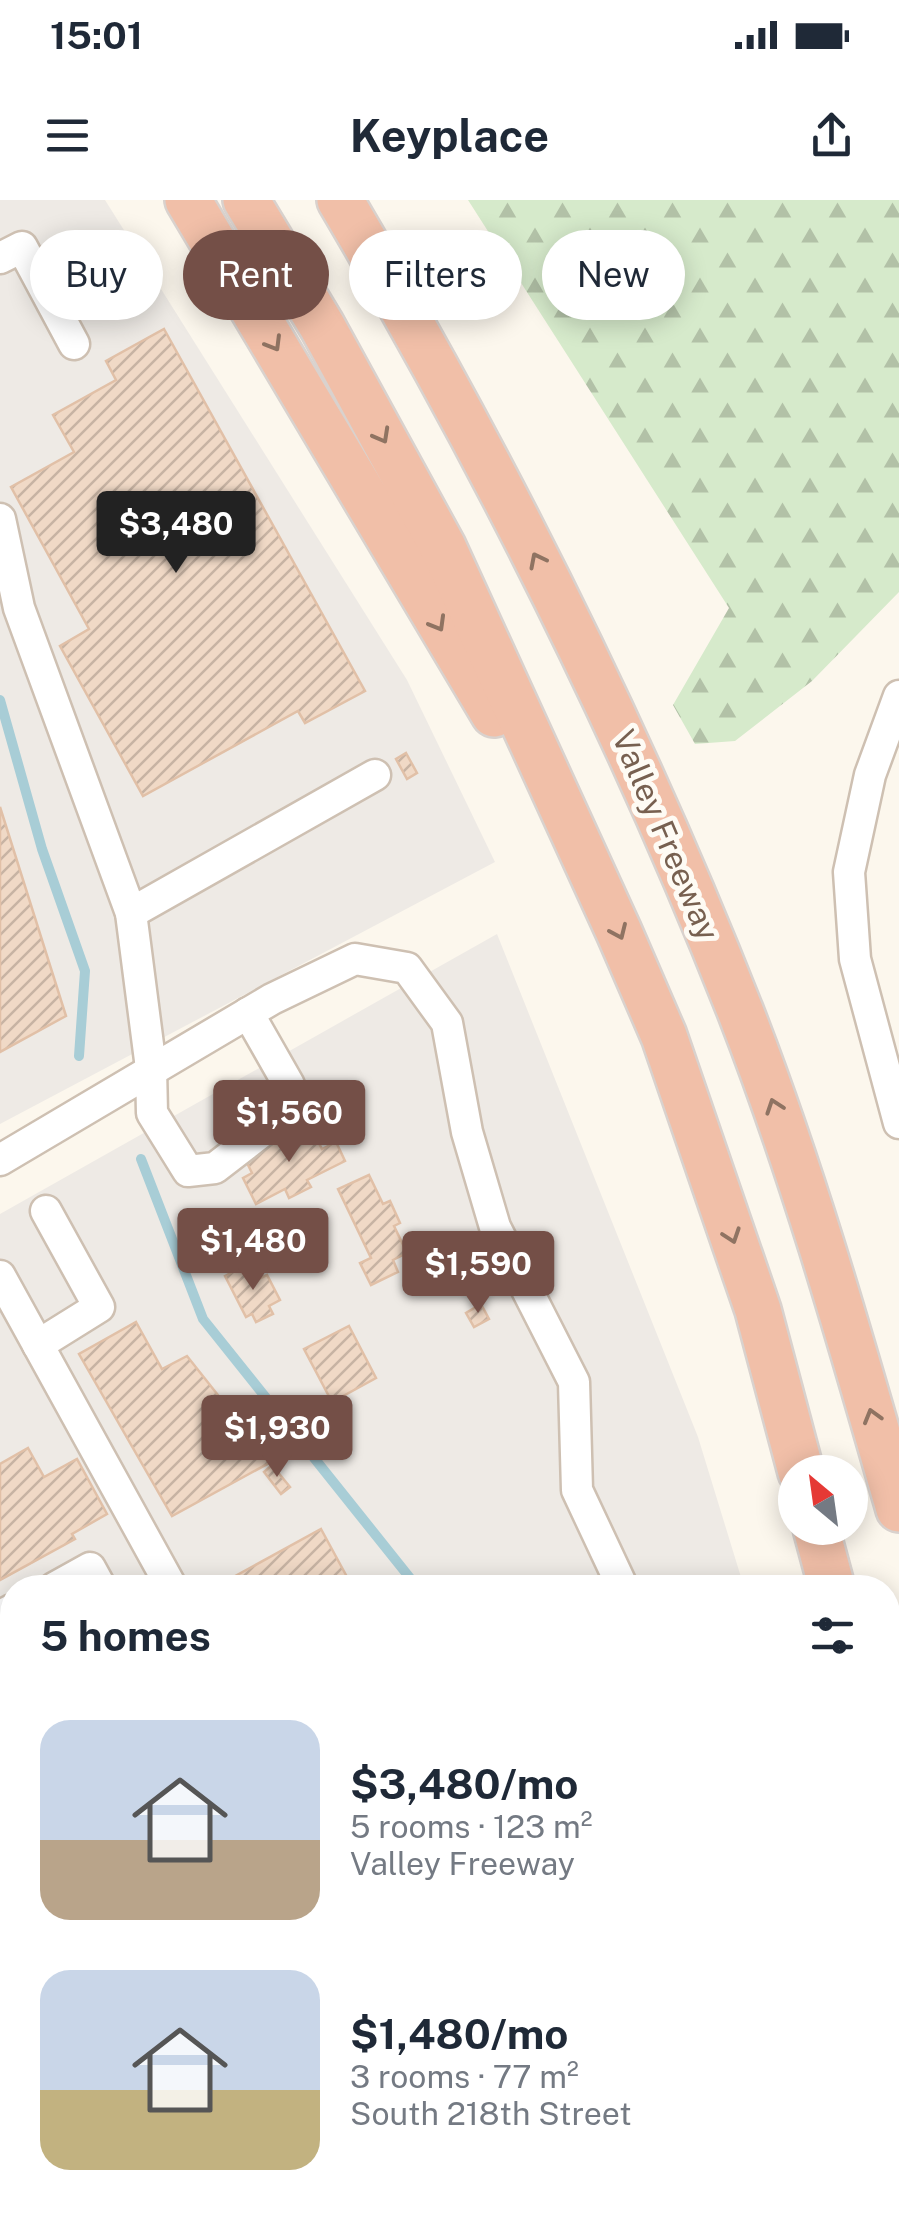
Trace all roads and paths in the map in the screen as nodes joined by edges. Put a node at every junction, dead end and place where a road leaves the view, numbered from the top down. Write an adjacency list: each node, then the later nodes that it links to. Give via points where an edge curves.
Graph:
1 (188, 200): 11 (highway, one-way to 11, via 454,652)
2 (246, 200): 11 (highway, one-way to 11, via 443,548)
3 (340, 200): 6 (highway, Valley Freeway)
4 (366, 200): 6 (highway)
5 (0, 258): 7 (street, via 22,247)
6 (423, 341): 21 (highway, Valley Freeway, one-way to 6, via 828,1260 711,940 582,646)
7 (74, 344)
8 (0, 519): 12 (street, via 19,608)
9 (899, 696): 15 (street, via 870,774 849,872 854,942)
10 (375, 774): 12 (street)
11 (578, 843): 20 (highway, one-way to 20, via 664,1036 758,1310)
12 (131, 913): 14 (street)
13 (248, 1012): 14 (street); 14 (street, via 289,1085 286,1112 214,1168 188,1171 152,1113); 24 (street, via 355,959 408,968 446,1022 495,1227 574,1382 577,1490)
14 (152, 1068): 16 (street)
15 (899, 1122)
16 (0, 1160)
17 (46, 1210): 19 (street, via 99,1307)
18 (0, 1276): 19 (street)
19 (38, 1345): 23 (street)
20 (797, 1455)
21 (899, 1509)
22 (821, 1545): 25 (highway)
23 (165, 1575)
24 (618, 1575)
25 (829, 1575)

